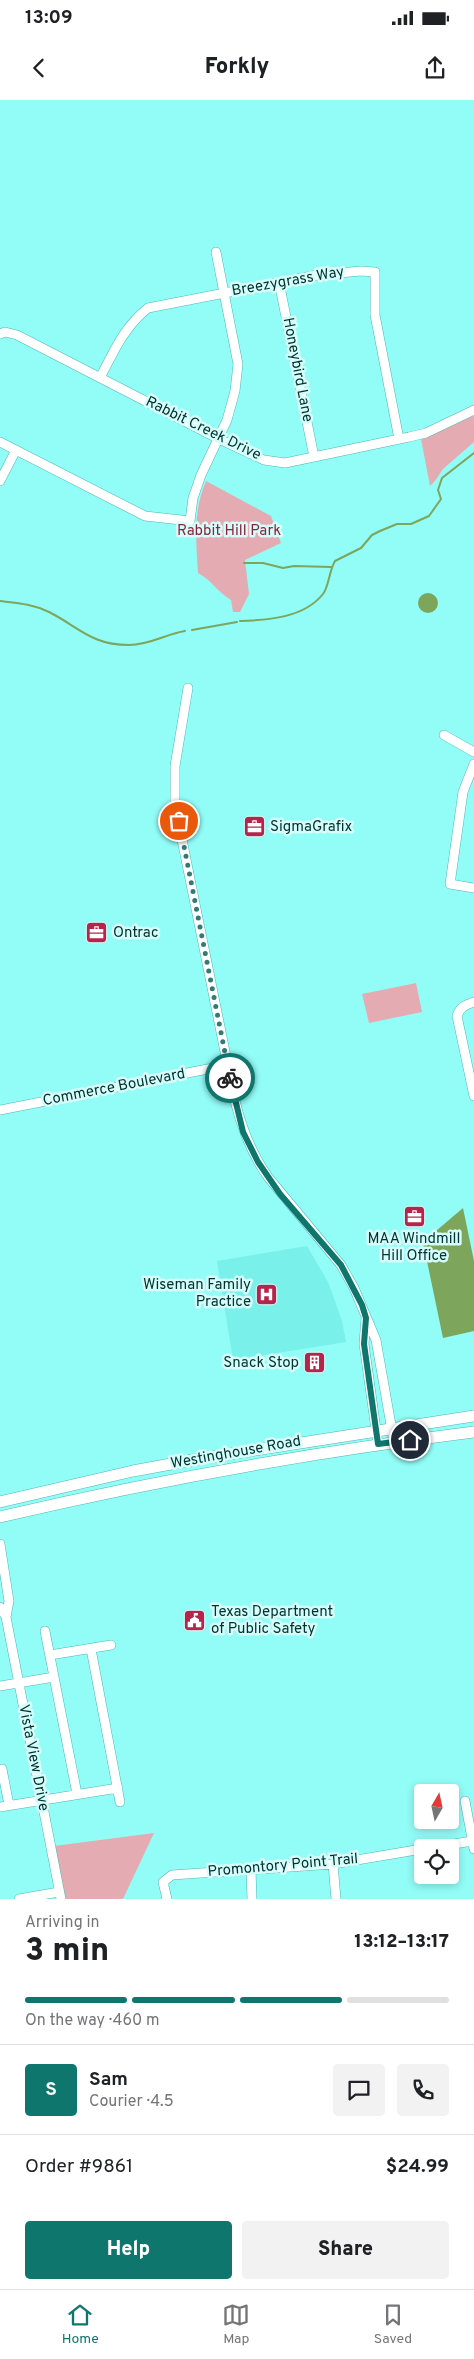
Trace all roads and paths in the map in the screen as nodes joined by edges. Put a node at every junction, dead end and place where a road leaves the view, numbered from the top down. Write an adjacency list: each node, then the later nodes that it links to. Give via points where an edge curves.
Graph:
1 (216, 252): 3 (street)
2 (279, 282): 3 (street, Breezygrass Way); 8 (street, Breezygrass Way, via 317,275 375,272 375,315); 11 (street, Honeybird Lane)
3 (224, 293): 5 (street, Breezygrass Way, via 148,308 124,332); 7 (street, via 238,364 235,391)
4 (0, 334): 5 (street, Rabbit Creek Drive, via 18,335)
5 (100, 378): 7 (street, Rabbit Creek Drive)
6 (474, 410): 8 (street, Rabbit Creek Drive, via 426,433)
7 (219, 439): 10 (street, via 201,475 190,521 145,516); 11 (street, Rabbit Creek Drive, via 274,463)
8 (398, 439): 11 (street, Rabbit Creek Drive)
9 (0, 442): 10 (street)
10 (16, 450): 12 (street)
11 (314, 457)
12 (0, 481)
13 (188, 688): 19 (street, via 175,766 176,805)
14 (444, 735): 15 (street)
15 (474, 752)
16 (474, 764): 17 (street, via 463,792 450,884)
17 (474, 888)
18 (474, 1002): 20 (street, via 465,1005 457,1016)
19 (228, 1065): 21 (street, Commerce Boulevard); 22 (street, via 243,1132 258,1162 280,1194 341,1265)
20 (474, 1096)
21 (0, 1110)
22 (366, 1318): 24 (street, via 376,1340); 25 (street, via 364,1344)
23 (474, 1416): 24 (main road, Westinghouse Road)
24 (391, 1428): 25 (main road, Westinghouse Road); 27 (street)
25 (376, 1430): 28 (street); 29 (main road, Westinghouse Road, via 133,1471)
26 (474, 1432): 27 (main road, Westinghouse Road)
27 (394, 1442): 28 (main road, Westinghouse Road)
28 (378, 1444): 30 (main road, Westinghouse Road, via 136,1486)
29 (0, 1502)
30 (0, 1517)
31 (0, 1544): 33 (street, Vista View Drive, via 10,1601)
32 (0, 1607): 33 (street, Vista View Drive)
33 (6, 1617): 39 (street, Vista View Drive)
34 (45, 1631): 37 (street)
35 (111, 1645): 36 (street)
36 (91, 1649): 37 (street); 42 (street)
37 (50, 1656): 38 (street)
38 (54, 1677): 39 (street); 43 (street)
39 (19, 1682): 40 (street); 44 (street, Vista View Drive)
40 (0, 1686)
41 (2, 1769): 47 (street)
42 (118, 1788): 43 (street); 46 (street)
43 (77, 1794): 44 (street)
44 (41, 1800): 47 (street); 53 (street, Vista View Drive)
45 (466, 1801): 48 (street)
46 (120, 1802)
47 (5, 1806)
48 (473, 1845): 49 (street)
49 (459, 1846)
50 (414, 1850): 51 (street, Promontory Point Trail)
51 (333, 1864): 52 (street, Promontory Point Trail); 57 (street)
52 (251, 1870): 55 (street, Promontory Point Trail, via 172,1875 163,1882); 56 (street)
53 (60, 1895): 54 (street)
54 (19, 1899)
55 (167, 1899)
56 (252, 1899)
57 (336, 1899)

